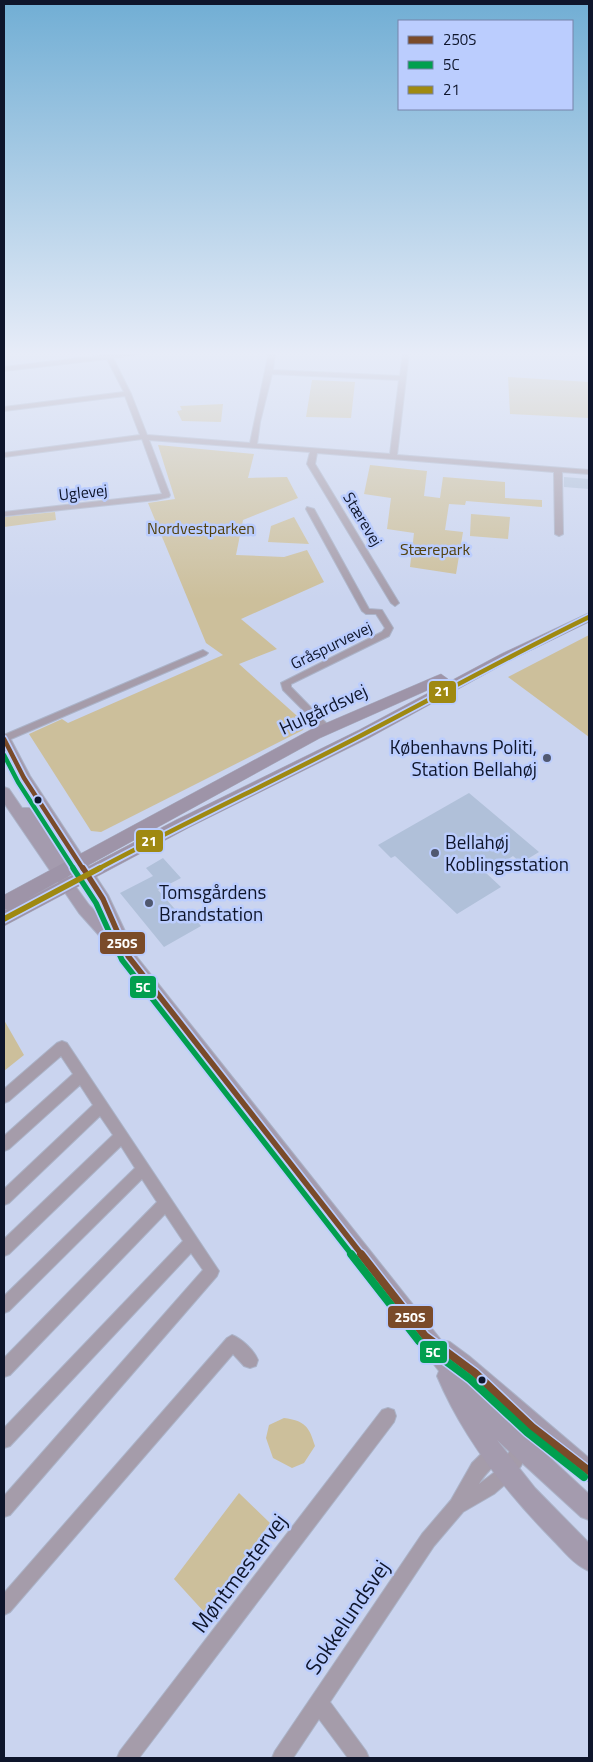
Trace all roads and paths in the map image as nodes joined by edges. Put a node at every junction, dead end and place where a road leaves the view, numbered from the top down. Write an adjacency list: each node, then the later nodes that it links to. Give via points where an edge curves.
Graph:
1 (254, 434): 4 (street)
2 (395, 434): 7 (street)
3 (144, 437): 4 (street); 6 (street); 11 (street, Uglevej, via 166,495)
4 (253, 446): 5 (street)
5 (314, 451): 7 (street); 13 (street, Stærevej, via 311,464)
6 (4, 455)
7 (392, 456): 8 (street)
8 (558, 469): 9 (street); 12 (street)
9 (589, 472)
10 (310, 509): 17 (street, Gråspurvevej, via 366,610 379,612 389,628 386,634 286,683 286,688)
11 (4, 514)
12 (559, 534)
13 (395, 603)
14 (589, 605): 17 (main road, Hulgårdsvej, via 450,675)
15 (589, 617): 20 (main road, Hulgårdsvej, via 364,734)
16 (203, 652): 18 (street)
17 (327, 729): 20 (main road, Hulgårdsvej)
18 (4, 739): 20 (street)
19 (4, 792): 20 (street)
20 (71, 872): 21 (main road); 22 (main road); 23 (street, via 84,909); 23 (street, via 103,899)
21 (4, 903)
22 (4, 918)
23 (128, 956): 35 (street)
24 (80, 1076): 25 (street, via 62,1047); 26 (street); 28 (street)
25 (4, 1097)
26 (100, 1106): 27 (street); 30 (street)
27 (122, 1136): 29 (street); 33 (street)
28 (4, 1145)
29 (143, 1169): 31 (street); 34 (street)
30 (4, 1198)
31 (166, 1202): 32 (street); 37 (street)
32 (192, 1242): 39 (street); 46 (street, via 212,1271)
33 (4, 1249)
34 (4, 1306)
35 (426, 1336): 40 (street, via 489,1418); 41 (street); 42 (street, via 475,1373 532,1427)
36 (250, 1360): 48 (street, via 232,1343)
37 (4, 1369)
38 (388, 1416): 50 (street, Møntmestervej)
39 (4, 1440)
40 (522, 1448): 43 (street, Sokkelundsvej); 45 (street)
41 (493, 1454): 43 (street); 44 (street, Sokkelundsvej, via 478,1469)
42 (589, 1471)
43 (508, 1472): 44 (street, Sokkelundsvej, via 492,1487); 47 (street, via 553,1525)
44 (457, 1506): 49 (street, Sokkelundsvej, via 428,1540)
45 (589, 1509)
46 (4, 1510)
47 (589, 1559)
48 (4, 1606)
49 (319, 1702): 51 (street, Sokkelundsvej); 52 (street)
50 (127, 1758)
51 (282, 1758)
52 (359, 1758)

